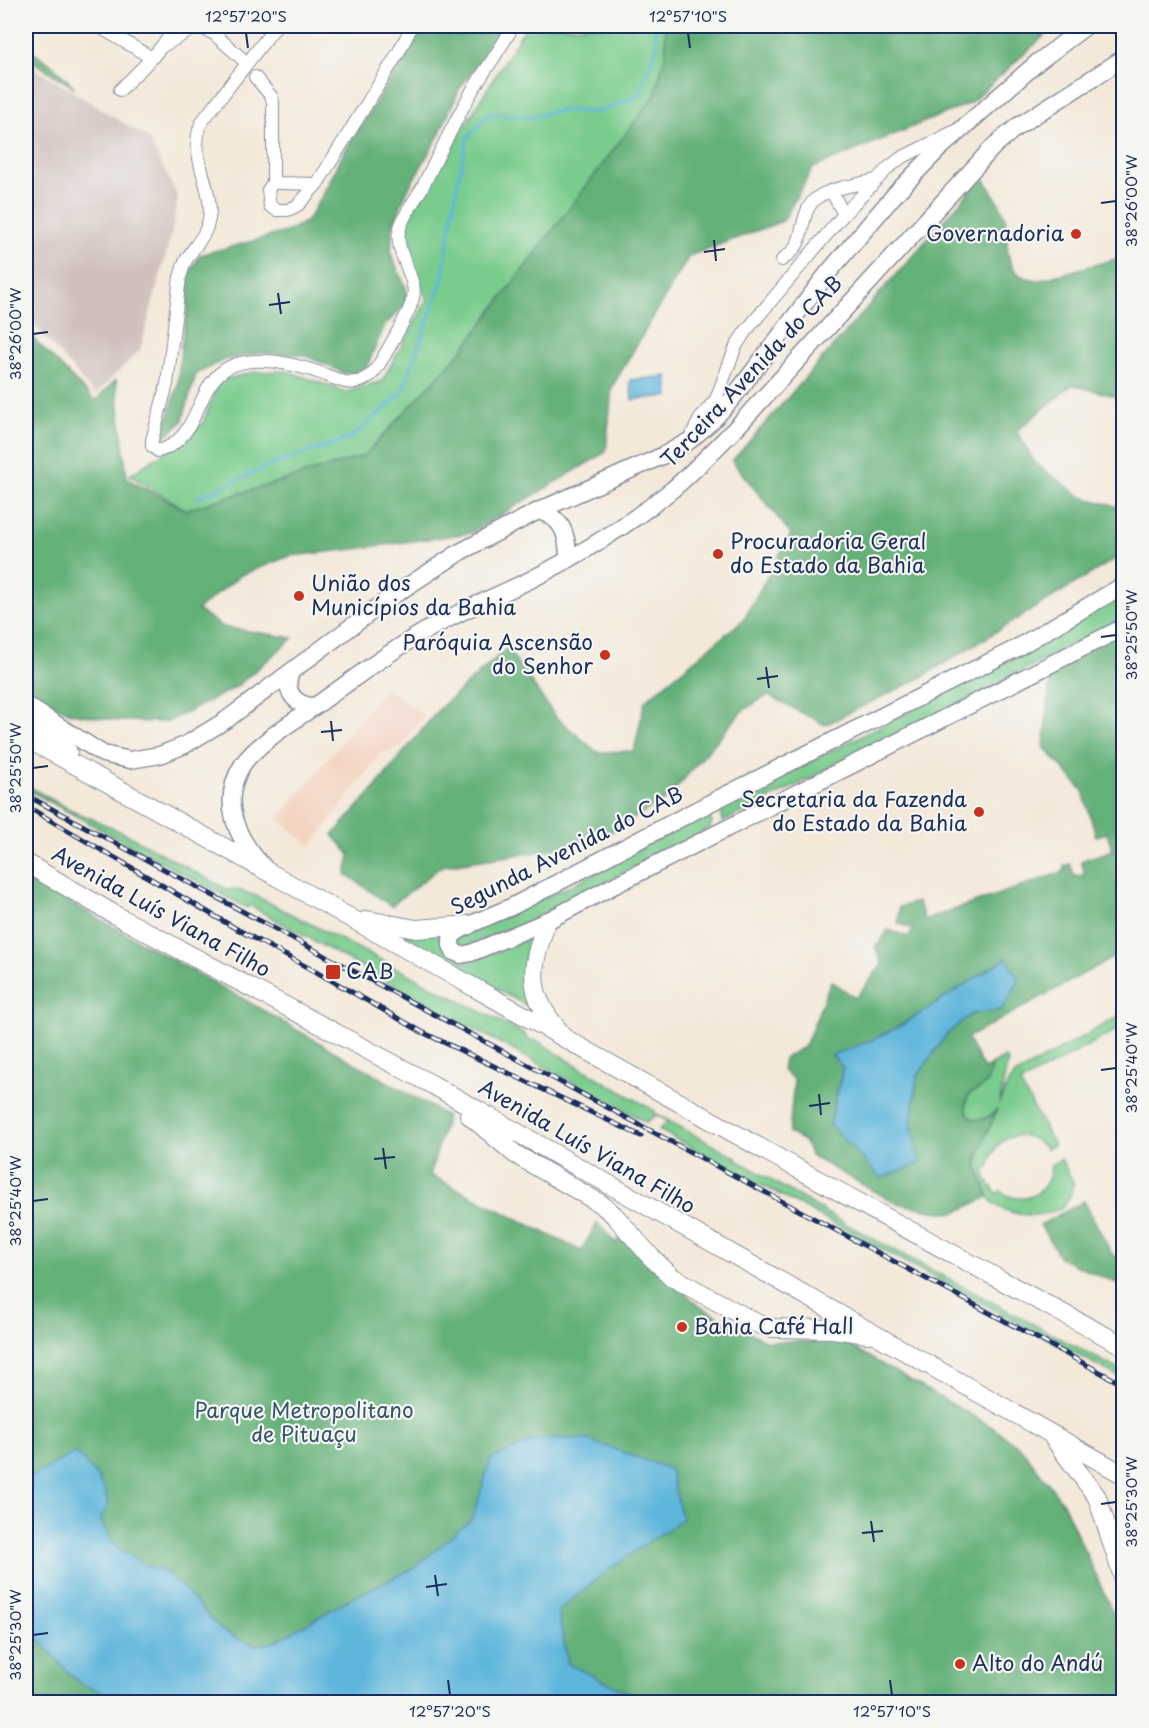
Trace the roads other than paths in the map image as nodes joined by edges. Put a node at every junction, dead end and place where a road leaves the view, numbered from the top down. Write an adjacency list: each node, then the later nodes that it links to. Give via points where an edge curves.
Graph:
1 (98, 26): 8 (street)
2 (178, 26): 7 (street)
3 (276, 26): 10 (street)
4 (411, 26): 16 (street)
5 (513, 26): 10 (street, via 458,117 399,231 414,296 374,373 350,383 272,361 239,363 219,374 209,385 189,427 173,444 158,451 152,440 167,384 180,277 184,264 207,231 210,216 198,132)
6 (1086, 26): 13 (main road, Terceira Avenida do CAB)
7 (161, 47): 8 (street); 10 (street, via 202,28)
8 (152, 58): 12 (street)
9 (1124, 58): 22 (main road, Terceira Avenida do CAB, via 995,145 696,468 642,513)
10 (247, 63)
11 (255, 77): 15 (street, via 273,102)
12 (120, 90)
13 (965, 126): 14 (street, via 901,158); 20 (main road, Terceira Avenida do CAB, via 863,230 732,399)
14 (877, 179): 17 (street); 18 (street)
15 (274, 181): 16 (street); 16 (street, via 268,190 270,206 276,210 298,205)
16 (317, 184)
17 (831, 191): 18 (street); 19 (street, via 812,202 798,244)
18 (844, 214): 20 (street, via 745,332 716,399)
19 (782, 260)
20 (689, 441): 21 (main road, Terceira Avenida do CAB)
21 (538, 511): 22 (main road, via 547,513 561,527); 25 (main road, Terceira Avenida do CAB, via 427,573)
22 (568, 559): 27 (main road, Terceira Avenida do CAB, via 421,633)
23 (1124, 585): 31 (main road, Segunda Avenida do CAB, via 1015,649)
24 (1124, 627): 32 (main road, Segunda Avenida do CAB)
25 (291, 672): 26 (main road, Terceira Avenida do CAB, via 185,745 160,755 130,760 103,754); 27 (main road, via 288,687 293,699)
26 (26, 705)
27 (315, 706): 34 (main road, Terceira Avenida do CAB, via 251,755 233,789 237,829 251,854)
28 (26, 715): 30 (highway)
29 (26, 738): 30 (highway)
30 (102, 779): 34 (highway)
31 (704, 806): 32 (main road, via 716,817); 37 (main road, Segunda Avenida do CAB)
32 (716, 833): 36 (main road, Segunda Avenida do CAB)
33 (26, 863): 39 (highway, Avenida Luís Viana Filho)
34 (270, 874): 35 (highway)
35 (344, 913): 37 (highway, via 416,929); 38 (highway)
36 (547, 921): 37 (main road, Segunda Avenida do CAB, via 461,955 454,952 451,939); 38 (highway, via 534,969 536,988 541,1006)
37 (469, 925)
38 (564, 1039): 40 (highway)
39 (433, 1085): 41 (highway, Avenida Luís Viana Filho); 41 (highway, via 515,1154 601,1204 672,1276 763,1326 833,1329)
40 (1095, 1331): 42 (highway); 43 (highway)
41 (879, 1336): 44 (highway, Avenida Luís Viana Filho)
42 (1124, 1337)
43 (1124, 1346)
44 (1049, 1433): 45 (highway, Avenida Luís Viana Filho); 46 (highway, via 1097,1497)
45 (1124, 1475)
46 (1124, 1580)

